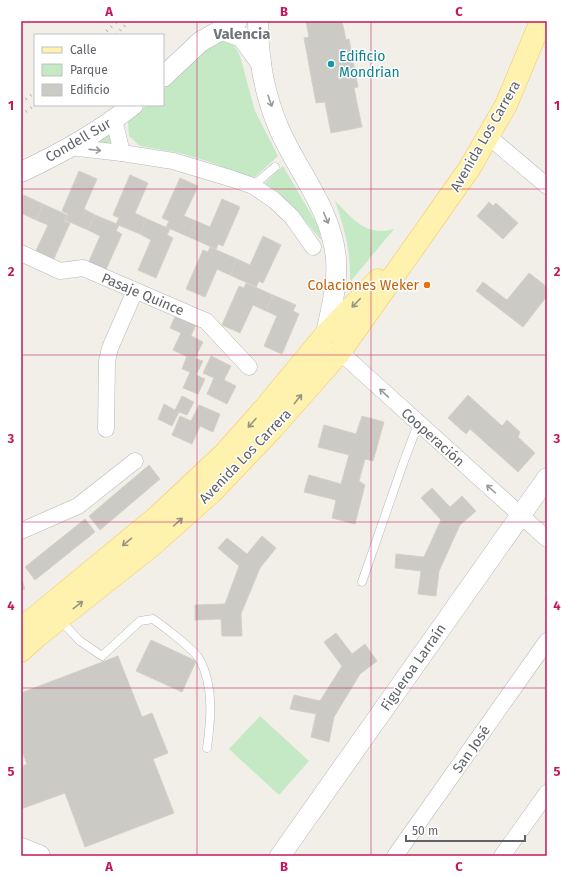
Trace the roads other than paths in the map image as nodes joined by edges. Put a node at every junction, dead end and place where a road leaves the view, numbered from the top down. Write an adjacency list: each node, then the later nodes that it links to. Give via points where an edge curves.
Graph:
1 (258, 21): 4 (street)
2 (541, 21): 8 (main road, Avenida Los Carrera, via 506,105)
3 (230, 26): 4 (street, via 242,37); 5 (street, via 200,42)
4 (261, 63): 19 (street, one-way to 19, via 267,92 280,130 330,228 336,258 336,282)
5 (164, 76)
6 (132, 106): 7 (street, Condell Sur)
7 (114, 120): 9 (street, Condell Sur); 10 (street)
8 (488, 136): 14 (street); 15 (main road, Avenida Los Carrera)
9 (69, 147): 10 (street, one-way to 10); 12 (street, Condell Sur)
10 (122, 153): 13 (street, via 173,161)
11 (275, 167): 13 (lane)
12 (21, 172)
13 (253, 186): 16 (street, via 274,200 292,217)
14 (547, 186)
15 (431, 224): 19 (main road, Avenida Los Carrera, one-way to 19); 21 (main road, Avenida Los Carrera)
16 (313, 247)
17 (21, 253): 18 (street, Pasaje Quince, via 60,271 83,268)
18 (134, 291): 22 (street, Pasaje Quince, via 206,321); 24 (street, via 107,361)
19 (326, 334): 20 (main road, Avenida Los Carrera)
20 (314, 351): 21 (street); 32 (main road, Avenida Los Carrera, one-way to 32, via 224,454)
21 (340, 352): 23 (street, Cooperación, one-way to 21); 31 (main road, Avenida Los Carrera, one-way to 21, via 150,547 212,492)
22 (249, 366)
23 (418, 424): 27 (street, Cooperación, one-way to 23); 30 (lane)
24 (106, 430)
25 (134, 462): 28 (street, via 78,506)
26 (547, 478): 27 (street, Figueroa Larraín)
27 (520, 515): 29 (street, Cooperación); 38 (street, Figueroa Larraín)
28 (21, 531)
29 (547, 539)
30 (362, 582)
31 (59, 619): 32 (main road, Avenida Los Carrera); 34 (lane, via 80,641 102,656 140,621 153,619 199,658 205,675 211,715)
32 (25, 639)
33 (547, 641): 39 (street, San José)
34 (207, 748)
35 (547, 793): 40 (street)
36 (21, 849): 37 (main road)
37 (39, 856)
38 (280, 856)
39 (395, 856)
40 (502, 856)

